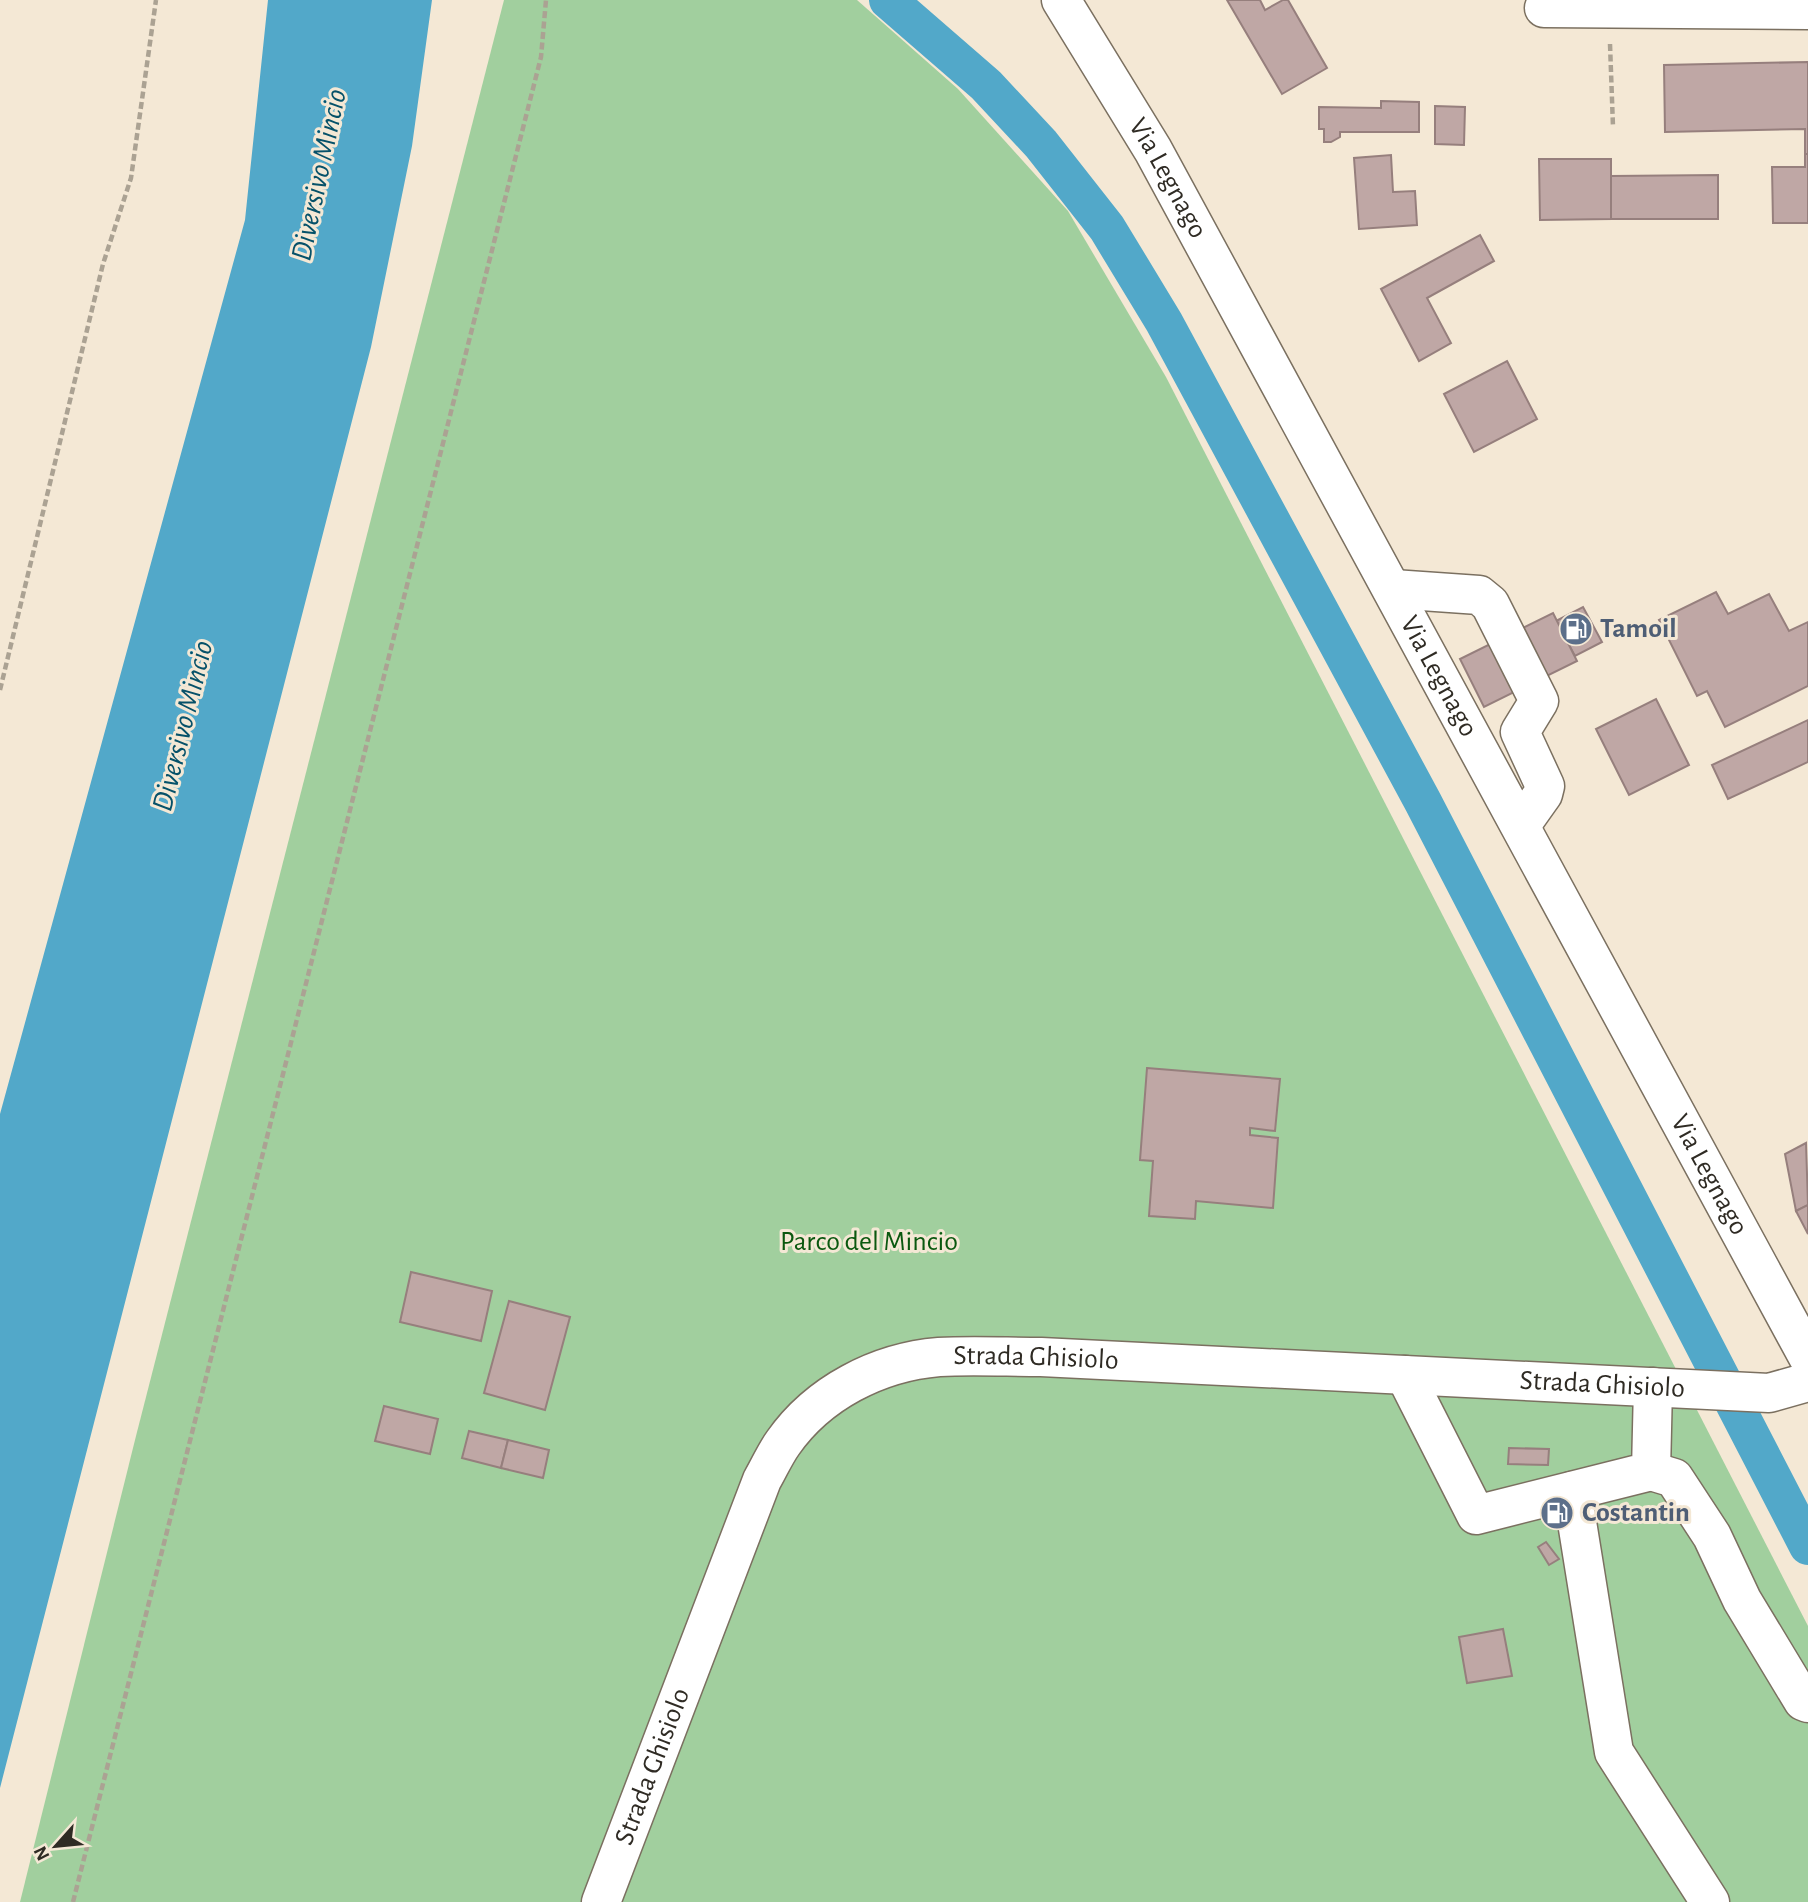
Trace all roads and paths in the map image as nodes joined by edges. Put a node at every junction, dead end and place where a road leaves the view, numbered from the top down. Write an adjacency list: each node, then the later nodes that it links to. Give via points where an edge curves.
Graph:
1 (156, 0): 10 (path, via 131,178 103,264)
2 (546, 0): 19 (path, via 541,57)
3 (1061, 0): 9 (street, Via Legnago, via 1153,149)
4 (1760, 5): 6 (street); 7 (street)
5 (1544, 8): 6 (street)
6 (1608, 8): 8 (path)
7 (1808, 10)
8 (1613, 127)
9 (1393, 589): 11 (street, Via Legnago); 11 (street, via 1479,595 1490,604 1539,701 1520,733 1545,786)
10 (0, 690)
11 (1521, 825): 12 (street, Via Legnago)
12 (1808, 1357)
13 (1405, 1375): 15 (street, Strada Ghisiolo); 17 (street, via 1476,1515); 20 (street, Strada Ghisiolo, via 979,1356 936,1357 884,1369 847,1384 813,1409 783,1443 762,1480)
14 (1808, 1382): 15 (street, Strada Ghisiolo, via 1769,1393)
15 (1654, 1387): 16 (street)
16 (1651, 1471): 17 (street); 18 (street, via 1674,1478 1712,1536 1742,1600)
17 (1572, 1491): 21 (street, via 1614,1752)
18 (1806, 1709)
19 (73, 1902)
20 (601, 1902)
21 (1710, 1902)

